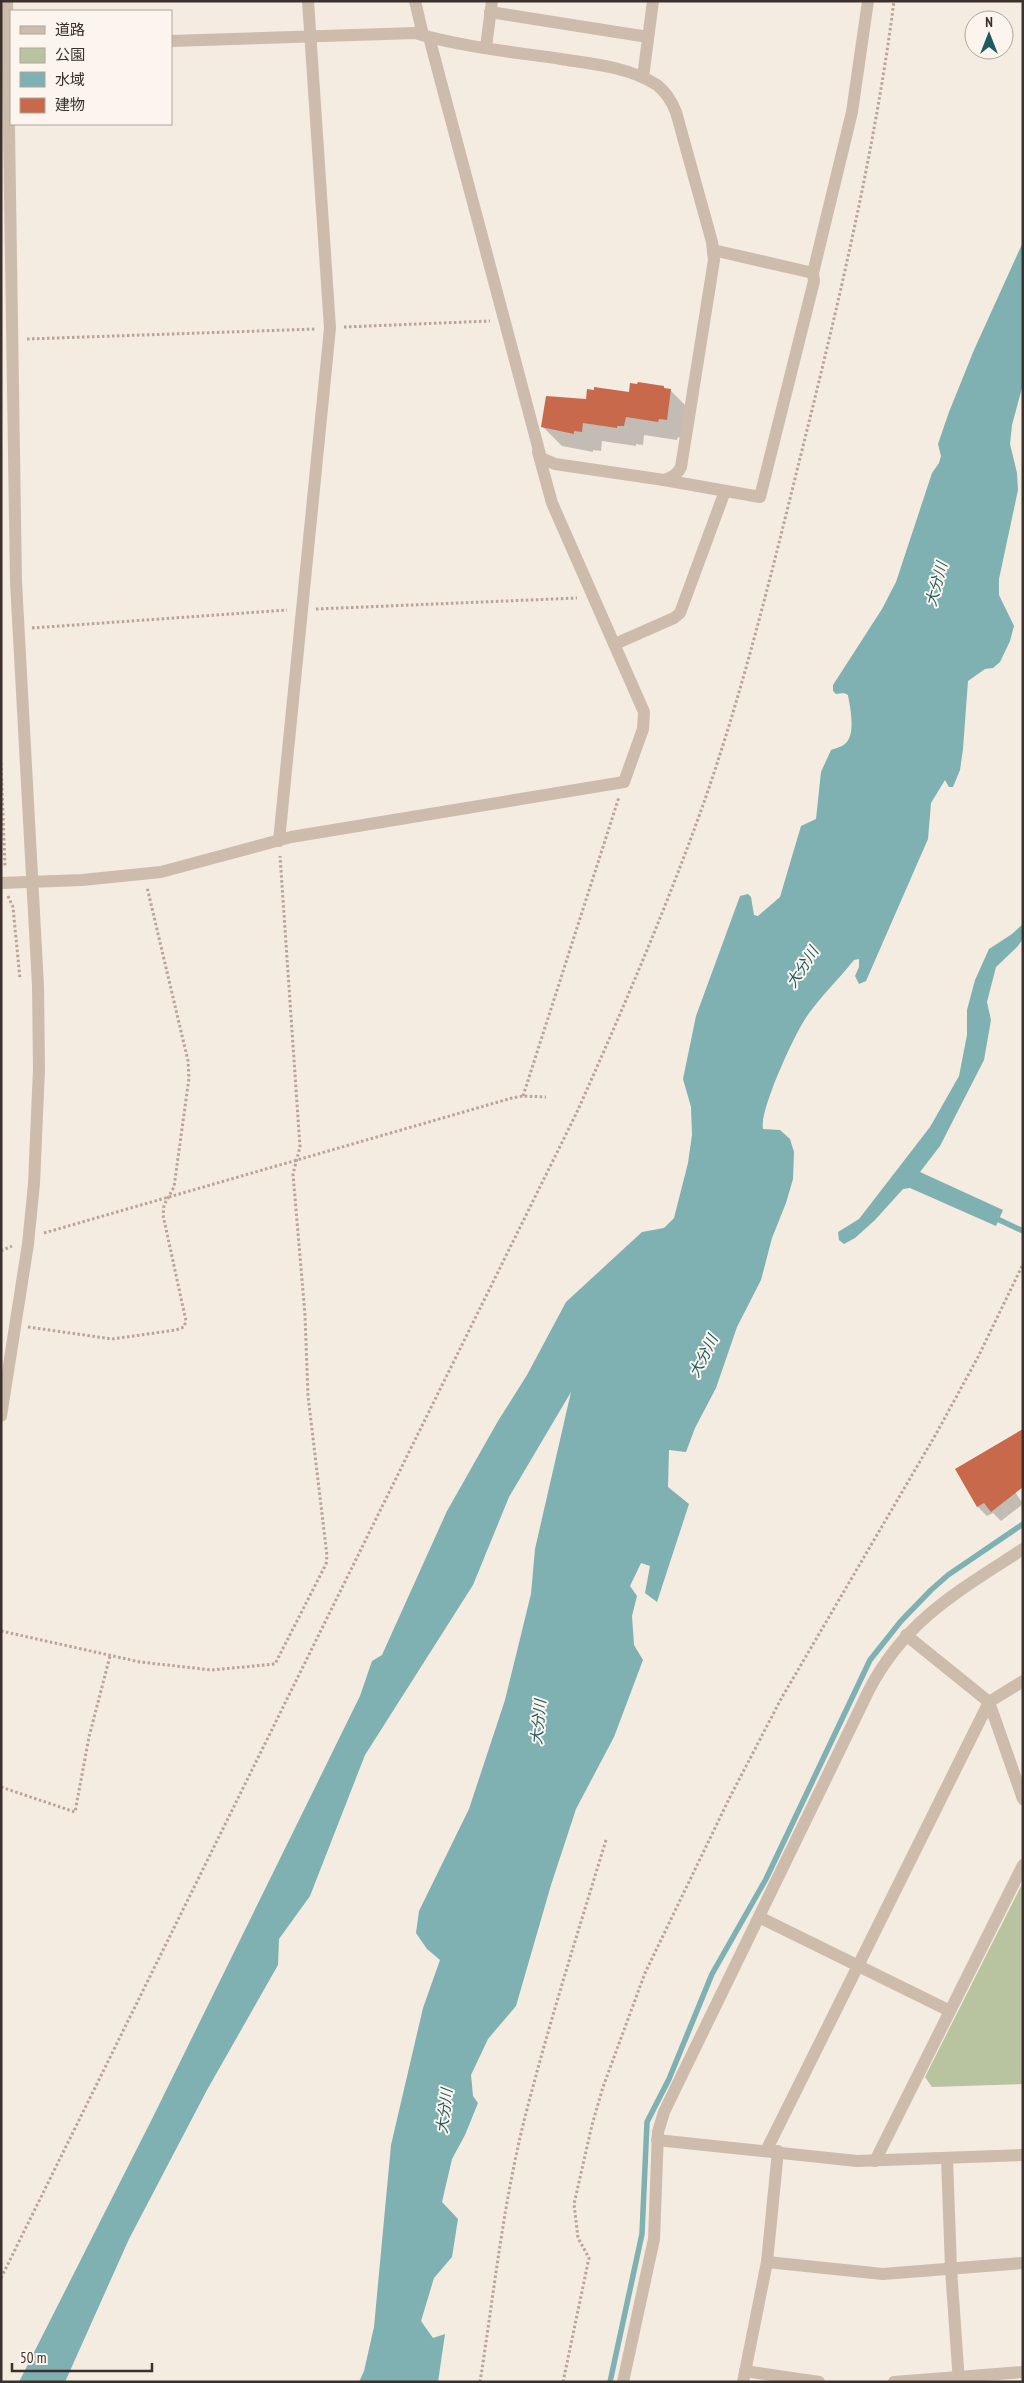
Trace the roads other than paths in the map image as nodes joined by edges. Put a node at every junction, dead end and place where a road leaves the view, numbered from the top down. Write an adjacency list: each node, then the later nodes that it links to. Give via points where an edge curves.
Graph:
1 (7, 1): 11 (street)
2 (308, 1): 7 (street)
3 (415, 1): 8 (street)
4 (653, 1): 9 (street)
5 (868, 1): 15 (street, via 852,112)
6 (491, 7): 9 (street); 12 (street)
7 (310, 35): 8 (street, via 405,32); 10 (street); 21 (street, via 330,328)
8 (426, 36): 12 (street); 17 (street)
9 (648, 37): 13 (street)
10 (172, 41)
11 (10, 48): 16 (street)
12 (486, 48): 13 (street, via 582,62)
13 (643, 78): 14 (street, via 658,86 672,102)
14 (713, 250): 15 (street); 18 (street, via 681,467 678,474)
15 (813, 273): 19 (street, via 814,281 760,497)
16 (6, 305): 23 (street, via 11,339 16,582)
17 (538, 451): 18 (street, via 541,458 555,464); 20 (street, via 552,504)
18 (664, 480): 19 (street)
19 (725, 491): 20 (street, via 680,613)
20 (614, 644): 21 (street, via 645,718 624,782)
21 (279, 841): 23 (street, via 161,872)
22 (1, 883): 23 (street)
23 (31, 883): 24 (street, via 38,986 39,1069 34,1184 29,1238)
24 (1, 1416)
25 (1023, 1549): 26 (street, via 938,1605)
26 (906, 1635): 28 (street); 31 (street, via 869,1690)
27 (1023, 1681): 28 (street)
28 (989, 1702): 29 (street); 32 (street)
29 (1023, 1800)
30 (1023, 1865): 33 (street)
31 (759, 1917): 32 (street); 34 (street, via 664,2112)
32 (857, 1965): 33 (street); 35 (street)
33 (950, 2011): 38 (street)
34 (658, 2140): 35 (street); 45 (street, via 654,2232)
35 (772, 2150): 38 (street); 39 (street)
36 (1023, 2155): 37 (street)
37 (947, 2158): 38 (street); 41 (street)
38 (875, 2161)
39 (768, 2262): 41 (street, via 866,2274); 43 (street)
40 (1023, 2263): 41 (street)
41 (951, 2269): 44 (street)
42 (1023, 2372): 44 (street)
43 (744, 2376): 46 (street)
44 (959, 2379): 47 (street)
45 (623, 2382)
46 (819, 2382)
47 (894, 2382)

